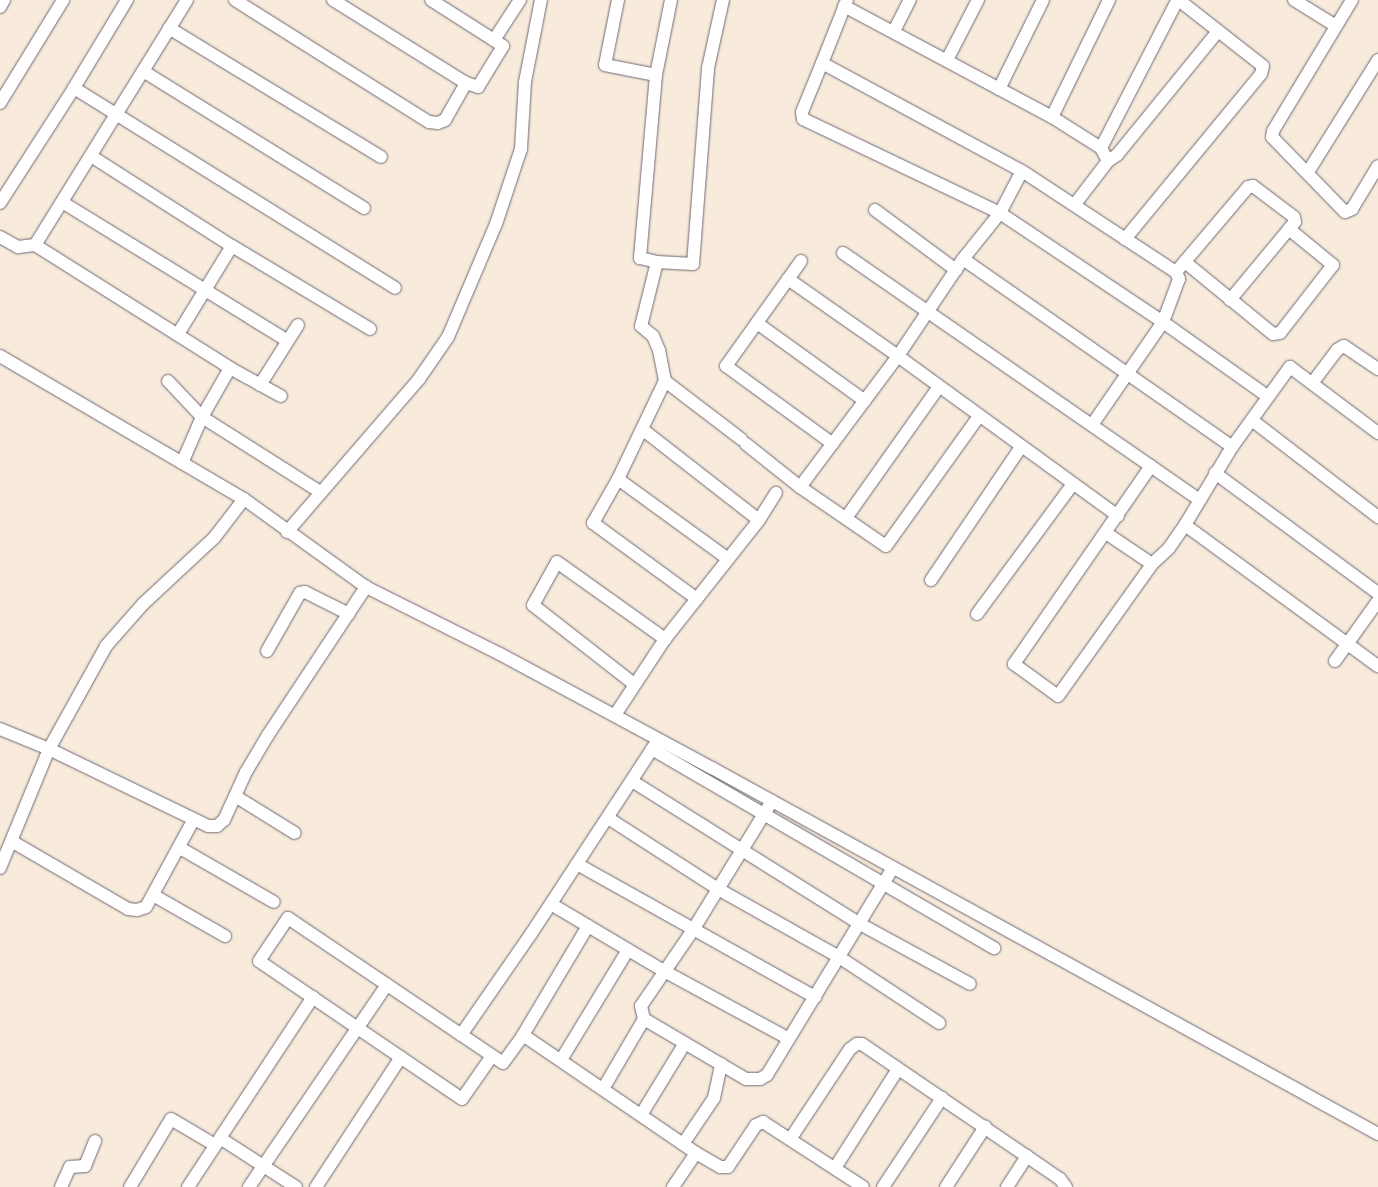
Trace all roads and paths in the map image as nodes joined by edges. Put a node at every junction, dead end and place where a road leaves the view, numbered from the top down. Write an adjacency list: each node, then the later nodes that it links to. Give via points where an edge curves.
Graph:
1 (4, 0): 20 (street)
2 (63, 0): 34 (street)
3 (127, 0): 32 (street)
4 (187, 0): 22 (street)
5 (235, 0): 31 (street, via 429,122 438,124 445,120)
6 (333, 0): 31 (street)
7 (431, 0): 25 (street)
8 (520, 0): 25 (street)
9 (541, 0): 101 (street, via 525,82 521,149 496,224 448,337 419,379)
10 (618, 0): 30 (street, via 605,65)
11 (672, 0): 30 (street)
12 (723, 0): 58 (street, via 708,68 694,264)
13 (910, 0): 23 (street)
14 (978, 0): 26 (street)
15 (1044, 0): 33 (street)
16 (1109, 0): 36 (street)
17 (1294, 0): 21 (street)
18 (1352, 0): 21 (street)
19 (846, 3): 23 (street); 28 (street)
20 (0, 7)
21 (1336, 26): 43 (street, via 1273,131 1273,140)
22 (169, 28): 29 (street); 39 (street)
23 (894, 31): 26 (street)
24 (1218, 31): 37 (street, via 1180,1 1174,3); 40 (street, via 1117,155); 52 (street, via 1263,66 1261,74)
25 (494, 40): 31 (street, via 503,46 502,51 484,80 478,87)
26 (947, 60): 33 (street)
27 (1378, 60): 43 (street)
28 (822, 63): 42 (street); 49 (street, via 802,112 803,119)
29 (143, 71): 35 (street); 47 (street)
30 (656, 75): 58 (street, via 640,258)
31 (466, 83)
32 (74, 88): 35 (street); 45 (street)
33 (999, 89): 36 (street)
34 (0, 103)
35 (116, 113): 38 (street); 63 (street)
36 (1052, 117): 37 (street)
37 (1102, 148): 40 (street)
38 (92, 156): 44 (street); 54 (street)
39 (381, 157)
40 (1108, 161): 46 (street)
41 (1378, 166): 43 (street, via 1352,209 1345,212)
42 (1022, 171): 46 (street); 49 (street)
43 (1308, 172)
44 (62, 202): 53 (street); 64 (street)
45 (0, 203)
46 (1075, 204): 52 (street)
47 (364, 208)
48 (875, 210): 60 (street)
49 (1000, 213): 56 (street); 68 (street)
50 (1289, 229): 59 (street, via 1295,222 1294,217 1253,186 1248,187); 65 (street); 65 (street, via 1333,265 1280,333 1273,334)
51 (0, 237): 53 (street, via 18,247)
52 (1125, 239): 61 (street)
53 (35, 245): 71 (street)
54 (232, 246): 64 (street); 70 (street)
55 (843, 253): 66 (street)
56 (963, 259): 60 (street); 77 (street)
57 (801, 261): 62 (street)
58 (657, 262): 79 (street, via 640,326 653,336 659,350)
59 (1185, 262): 61 (street); 65 (street)
60 (956, 270): 66 (street)
61 (1176, 272): 68 (street, via 1179,279)
62 (788, 279): 67 (street); 74 (street)
63 (396, 288)
64 (204, 292): 71 (street); 72 (street)
65 (1230, 300)
66 (927, 312): 74 (street); 89 (street)
67 (757, 322): 85 (street); 92 (street, via 726,366)
68 (1163, 322): 77 (street); 84 (street)
69 (298, 325): 72 (street)
70 (370, 329)
71 (178, 334): 76 (street)
72 (288, 341): 81 (street)
73 (0, 356): 95 (street)
74 (898, 356): 82 (street); 85 (street)
75 (1377, 367): 80 (street, via 1344,346 1337,350)
76 (230, 368): 81 (street); 87 (street)
77 (1128, 376): 89 (street); 94 (street)
78 (168, 381): 87 (street)
79 (665, 381): 90 (street); 100 (street)
80 (1313, 382): 84 (street, via 1290,366); 91 (street)
81 (260, 385): 83 (street)
82 (938, 388): 86 (street); 107 (street)
83 (281, 396)
84 (1267, 396): 88 (street)
85 (865, 401): 92 (street)
86 (979, 416): 93 (street); 107 (street, via 886,546)
87 (202, 417): 95 (street); 101 (street)
88 (1252, 421): 94 (street); 106 (street)
89 (1092, 425): 96 (street)
90 (642, 429): 98 (street); 108 (street)
91 (1378, 433)
92 (833, 444): 100 (street)
93 (1021, 447): 99 (street); 114 (street)
94 (1232, 447): 97 (street)
95 (182, 463): 103 (street)
96 (1151, 466): 104 (street); 105 (street)
97 (1215, 473): 104 (street); 116 (street)
98 (618, 479): 112 (street); 117 (street, via 593,523)
99 (1072, 485): 105 (street); 120 (street)
100 (800, 487): 107 (street)
101 (320, 492): 110 (street)
102 (776, 493): 108 (street)
103 (244, 499): 110 (street); 130 (street, via 214,538 123,624 106,646)
104 (1200, 500): 109 (street)
105 (1118, 516): 111 (street)
106 (1378, 517)
107 (846, 518)
108 (759, 520): 112 (street)
109 (1185, 525): 113 (street, via 1169,548); 122 (street)
110 (287, 532): 115 (street)
111 (1106, 533): 113 (street); 113 (street, via 1014,664 1058,696)
112 (728, 559): 117 (street)
113 (1152, 564)
114 (931, 580)
115 (366, 587): 119 (street); 127 (street)
116 (1378, 593)
117 (697, 599): 121 (street)
118 (1378, 601): 122 (street)
119 (348, 614): 123 (street, via 305,592 300,593); 132 (street, via 268,735)
120 (977, 614)
121 (665, 640): 126 (street); 126 (street, via 557,562 533,605)
122 (1346, 644): 124 (street); 125 (street)
123 (267, 651)
124 (1335, 661)
125 (1378, 666)
126 (634, 684): 127 (street)
127 (615, 715): 129 (street)
128 (0, 729): 130 (street)
129 (655, 744): 131 (street); 133 (street); 134 (street)
130 (49, 749): 136 (street); 138 (street)
131 (632, 781): 135 (street); 140 (street)
132 (235, 796): 136 (street, via 224,820 218,826 208,826); 137 (street)
133 (772, 801): 134 (street); 143 (street)
134 (763, 815): 140 (street); 144 (street)
135 (608, 818): 141 (street); 145 (street)
136 (194, 819): 139 (street)
137 (295, 833)
138 (12, 842): 142 (street); 146 (street, via 128,909 138,910 146,907)
139 (180, 848): 146 (street); 147 (street)
140 (742, 848): 145 (street); 149 (street)
141 (578, 864): 148 (street); 151 (street)
142 (0, 868)
143 (893, 868): 144 (street); 177 (street)
144 (883, 885): 149 (street); 153 (street)
145 (718, 889): 151 (street); 155 (street)
146 (153, 895): 152 (street)
147 (274, 902)
148 (551, 904): 150 (street); 165 (street)
149 (860, 924): 155 (street); 157 (street)
150 (588, 926): 154 (street); 164 (street)
151 (693, 930): 156 (street); 160 (street)
152 (225, 936)
153 (994, 948)
154 (628, 950): 156 (street); 170 (street)
155 (839, 957): 160 (street); 162 (street)
156 (664, 971): 161 (street, via 644,999 641,1014); 166 (street)
157 (970, 984)
158 (387, 985): 159 (street, via 288,918 259,961); 163 (street); 165 (street)
159 (313, 997): 163 (street); 180 (street)
160 (815, 997): 166 (street)
161 (644, 1019): 167 (street); 173 (street)
162 (939, 1024)
163 (358, 1028): 169 (street); 184 (street)
164 (523, 1034): 168 (street, via 503,1063); 170 (street)
165 (461, 1035): 168 (street)
166 (789, 1040): 171 (street, via 767,1076 760,1079 746,1079)
167 (685, 1043): 171 (street); 175 (street)
168 (492, 1056): 169 (street, via 462,1099)
169 (401, 1057): 191 (street)
170 (561, 1060): 173 (street)
171 (721, 1064): 181 (street, via 714,1098)
172 (898, 1069): 174 (street); 178 (street, via 862,1044 856,1044); 185 (street)
173 (603, 1089): 175 (street)
174 (942, 1098): 176 (street); 194 (street)
175 (641, 1115): 181 (street)
176 (985, 1128): 183 (street); 195 (street)
177 (1378, 1134)
178 (791, 1138): 182 (street, via 761,1122 728,1167 719,1166); 185 (street)
179 (95, 1141): 186 (street, via 85,1166 70,1167)
180 (218, 1142): 184 (street); 187 (street, via 171,1119); 188 (street)
181 (683, 1144): 182 (street)
182 (696, 1153): 192 (street)
183 (1027, 1156): 196 (street); 197 (street, via 1060,1179)
184 (263, 1166): 189 (street); 190 (street)
185 (835, 1168): 193 (street)
186 (61, 1187)
187 (130, 1187)
188 (188, 1187)
189 (249, 1187)
190 (296, 1187)
191 (316, 1187)
192 (673, 1187)
193 (863, 1187)
194 (883, 1187)
195 (946, 1187)
196 (1007, 1187)
197 (1066, 1187)

